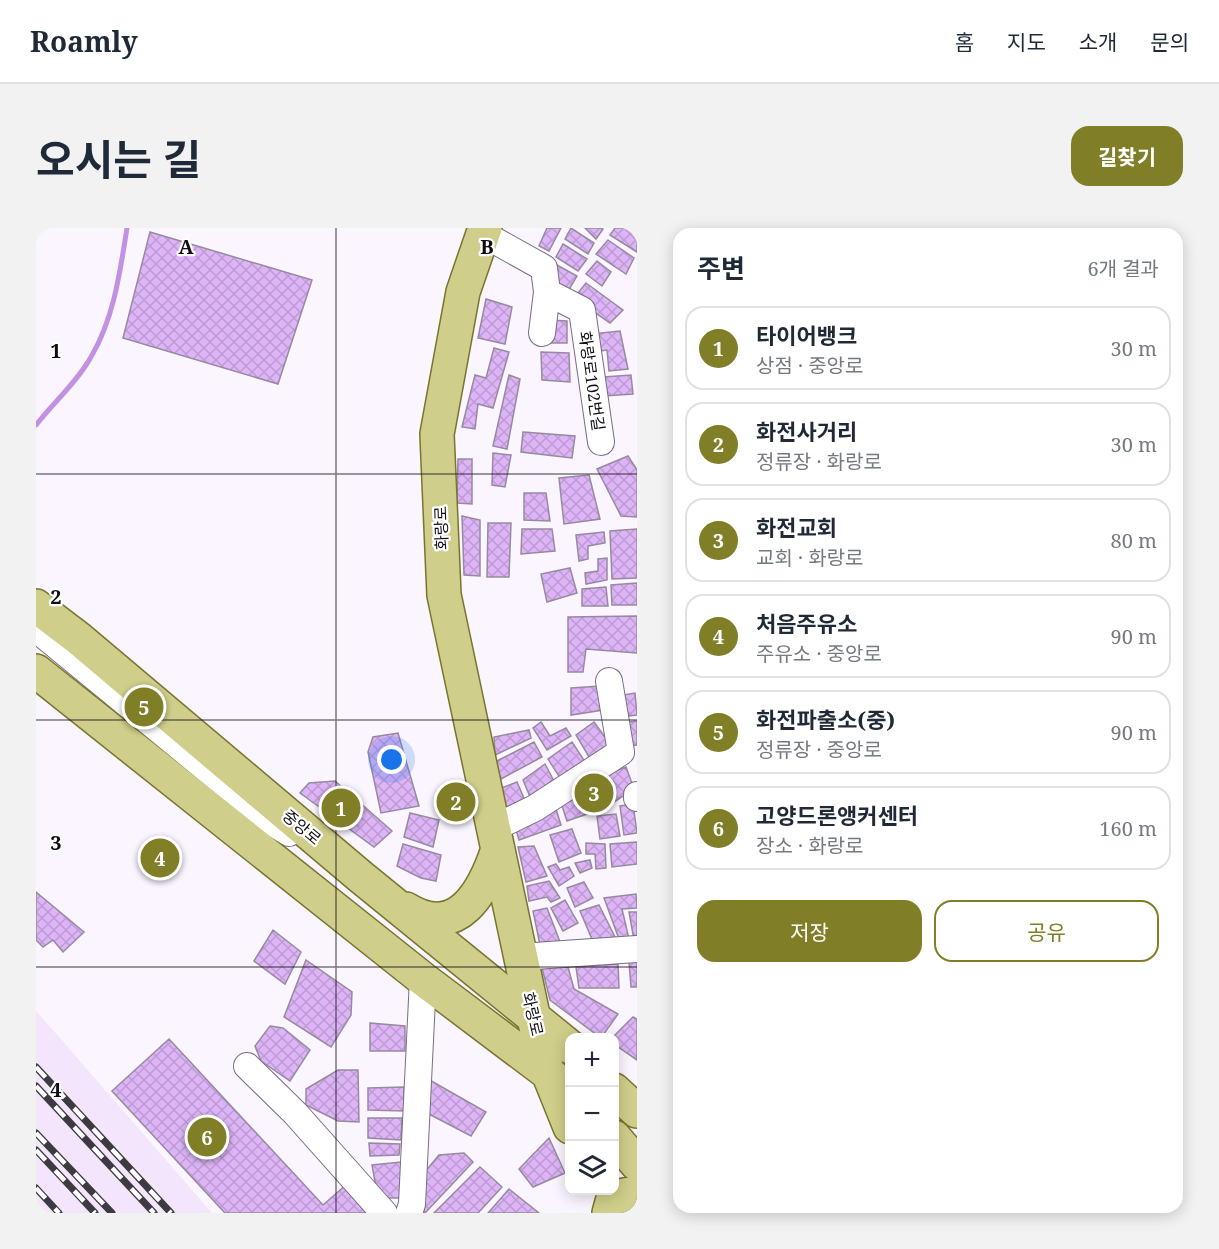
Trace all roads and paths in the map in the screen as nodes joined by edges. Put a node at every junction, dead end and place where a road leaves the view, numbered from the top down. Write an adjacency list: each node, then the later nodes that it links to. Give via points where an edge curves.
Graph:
1 (484, 231): 2 (street, via 544,268); 12 (main road, 화랑로, via 463,292 437,435 444,595)
2 (547, 292): 3 (street); 4 (street, 화랑로102번길, via 582,310)
3 (542, 333)
4 (601, 442)
5 (36, 606): 13 (main road, 중앙로)
6 (36, 629): 13 (street, via 271,822)
7 (36, 642): 11 (street, via 125,720)
8 (36, 670): 11 (main road)
9 (609, 681): 10 (street)
10 (629, 758): 12 (street, via 536,808)
11 (203, 805): 17 (main road)
12 (496, 838): 14 (main road, via 491,869 476,899 457,914 419,917); 16 (main road, 화랑로)
13 (361, 877): 14 (main road, 중앙로)
14 (390, 899): 18 (main road, 중앙로)
15 (637, 950): 16 (street)
16 (520, 957): 18 (main road, 화랑로)
17 (423, 979): 21 (main road); 31 (street)
18 (533, 1015): 19 (main road, 중앙로); 21 (main road, 화랑로)
19 (565, 1043)
20 (247, 1066): 30 (street, via 295,1113)
21 (547, 1070): 22 (main road); 25 (main road, 화랑로)
22 (565, 1088)
23 (619, 1094): 24 (main road)
24 (637, 1112)
25 (565, 1115)
26 (618, 1141): 27 (main road)
27 (637, 1164)
28 (637, 1193): 33 (main road, via 612,1202)
29 (592, 1195): 32 (main road)
30 (384, 1213)
31 (409, 1213)
32 (599, 1213)
33 (609, 1213)

